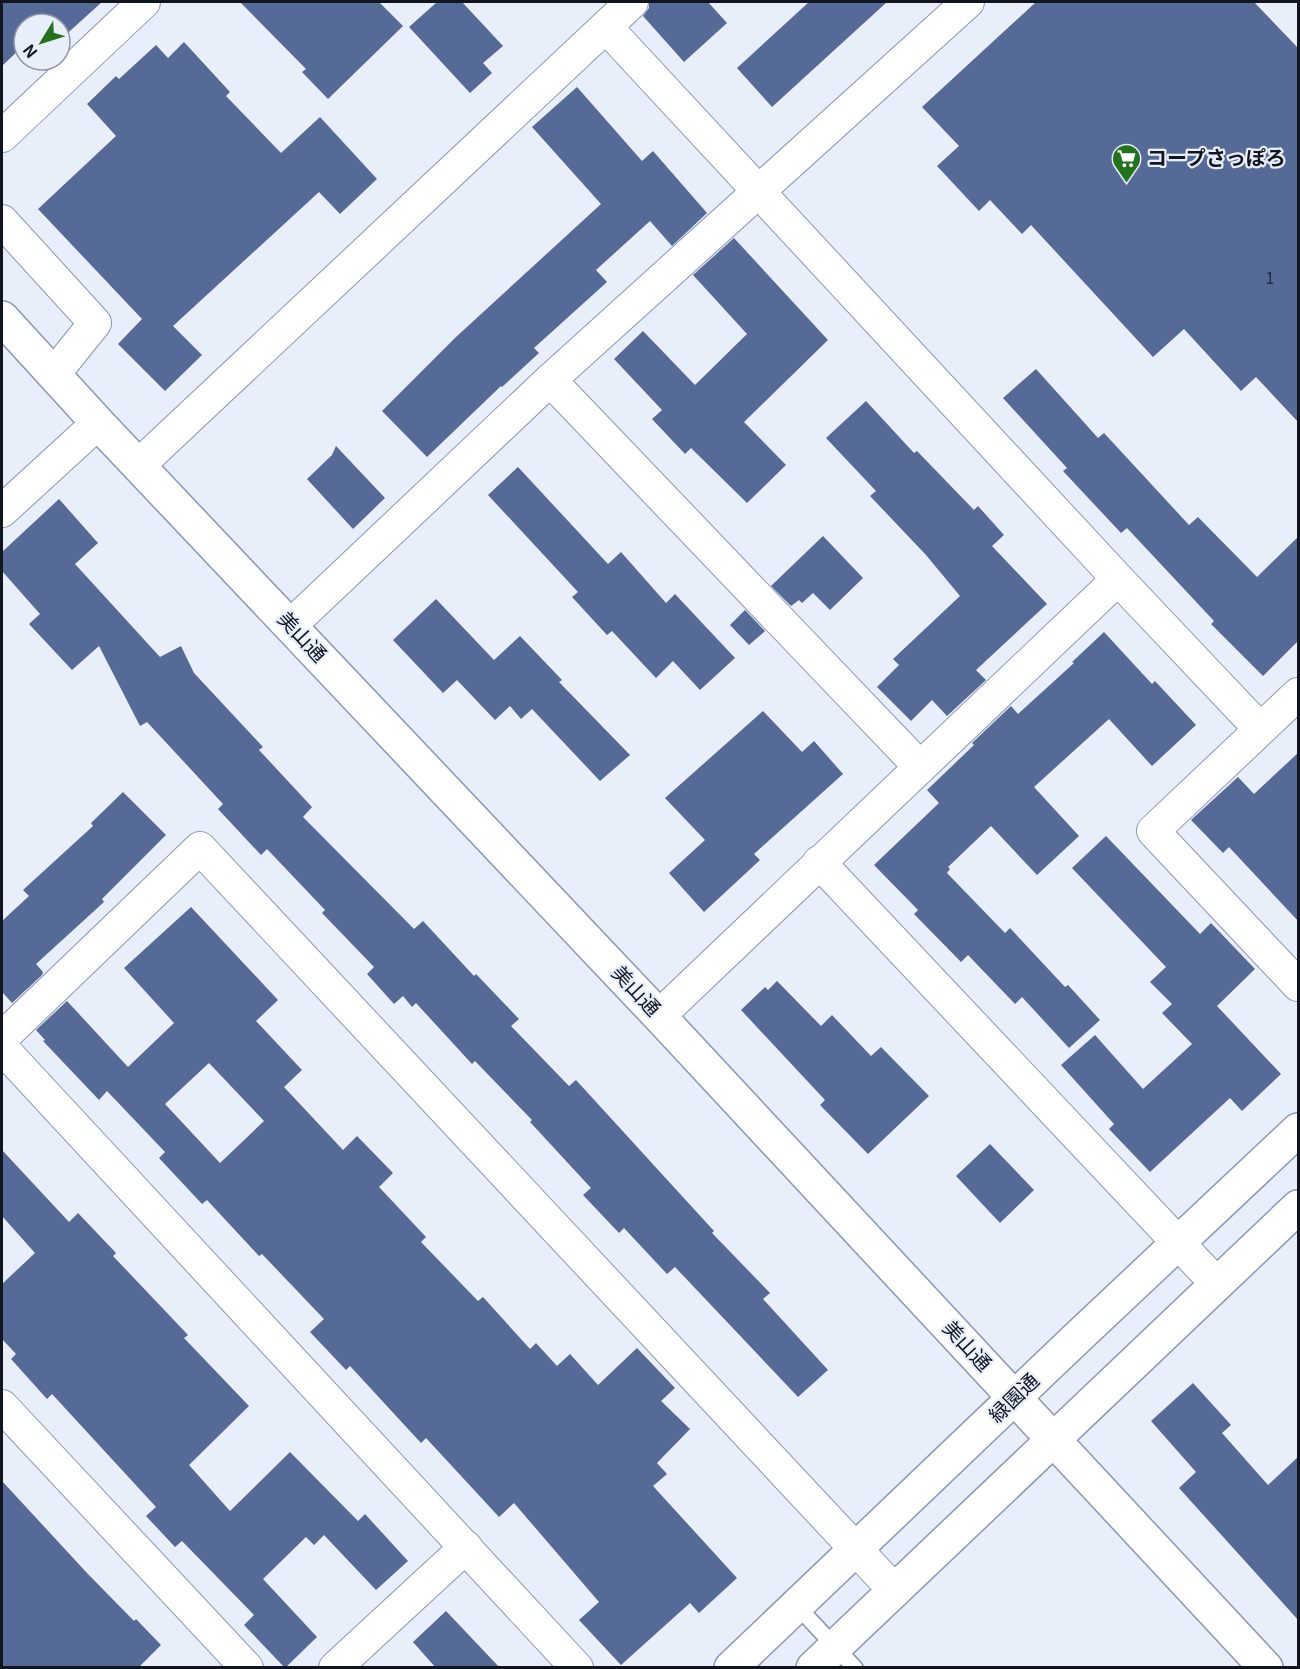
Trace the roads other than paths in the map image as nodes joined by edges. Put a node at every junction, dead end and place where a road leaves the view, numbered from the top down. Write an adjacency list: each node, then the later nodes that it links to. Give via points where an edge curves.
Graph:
1 (144, 2): 5 (street)
2 (632, 2): 4 (street)
3 (968, 2): 6 (street)
4 (606, 27): 6 (street); 12 (street)
5 (2, 136)
6 (758, 192): 10 (street); 14 (street)
7 (2, 221): 9 (street, via 96,323)
8 (2, 318): 9 (street, 美山通)
9 (54, 374): 11 (street, 美山通)
10 (550, 380): 15 (street); 18 (street)
11 (98, 423): 12 (street, 美山通); 13 (street)
12 (139, 465): 15 (street, 美山通)
13 (2, 511)
14 (1118, 579): 17 (street); 18 (street)
15 (291, 625): 21 (street, 美山通)
16 (1299, 693): 17 (street)
17 (1260, 729): 20 (street, via 1153,831)
18 (921, 767): 19 (street)
19 (819, 862): 21 (street); 26 (street)
20 (1299, 985)
21 (659, 1016): 28 (street, 美山通)
22 (2, 1038): 32 (street, via 200,848)
23 (2, 1048): 31 (street)
24 (1299, 1130): 26 (street, 緑園通)
25 (1299, 1207): 27 (street)
26 (1178, 1242): 27 (street); 28 (street, 緑園通)
27 (1216, 1283): 30 (street)
28 (1014, 1397): 30 (street, 美山通); 32 (street, 緑園通)
29 (2, 1406): 36 (street)
30 (1053, 1438): 33 (street); 40 (street, 美山通)
31 (466, 1547): 37 (street); 38 (street)
32 (856, 1550): 33 (street); 34 (street, 緑園通)
33 (895, 1591): 35 (street)
34 (797, 1606): 35 (lane); 39 (street, 緑園通)
35 (834, 1660)
36 (247, 1668)
37 (335, 1668)
38 (577, 1668)
39 (731, 1668)
40 (1266, 1668)

